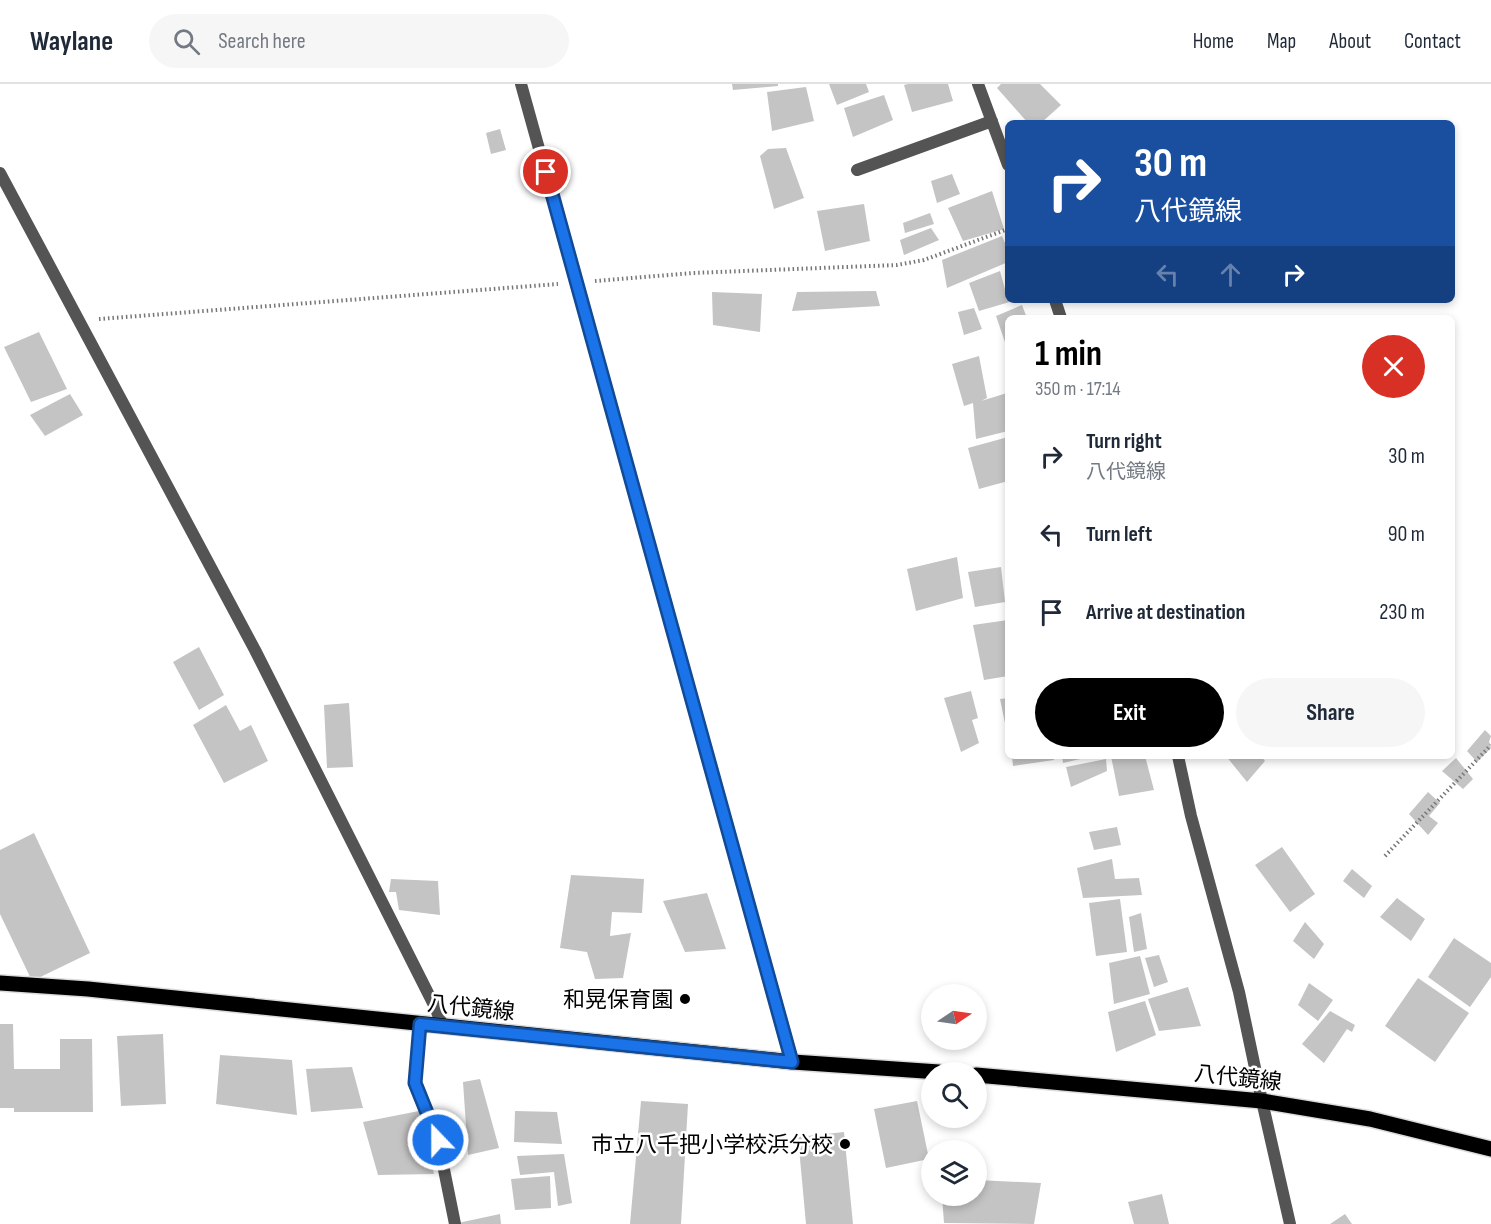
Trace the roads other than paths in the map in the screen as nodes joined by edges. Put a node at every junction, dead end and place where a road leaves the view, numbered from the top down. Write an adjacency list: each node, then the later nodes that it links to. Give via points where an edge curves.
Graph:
1 (521, 84): 11 (street)
2 (978, 84): 3 (street)
3 (992, 121): 4 (street); 5 (street)
4 (1005, 157)
5 (857, 170)
6 (0, 173): 10 (street, via 255,650)
7 (1179, 759): 14 (street, via 1239,992)
8 (0, 983): 9 (main road, 八代鏡線, via 88,988)
9 (420, 1024): 10 (main road, 八代鏡線); 16 (street, via 415,1083 438,1140)
10 (443, 1027): 11 (main road, 八代鏡線)
11 (792, 1062): 12 (main road, 八代鏡線)
12 (921, 1071)
13 (987, 1076): 14 (main road, 八代鏡線)
14 (1262, 1101): 15 (main road, 八代鏡線, via 1370,1119); 17 (street)
15 (1491, 1149)
16 (455, 1224)
17 (1290, 1224)

